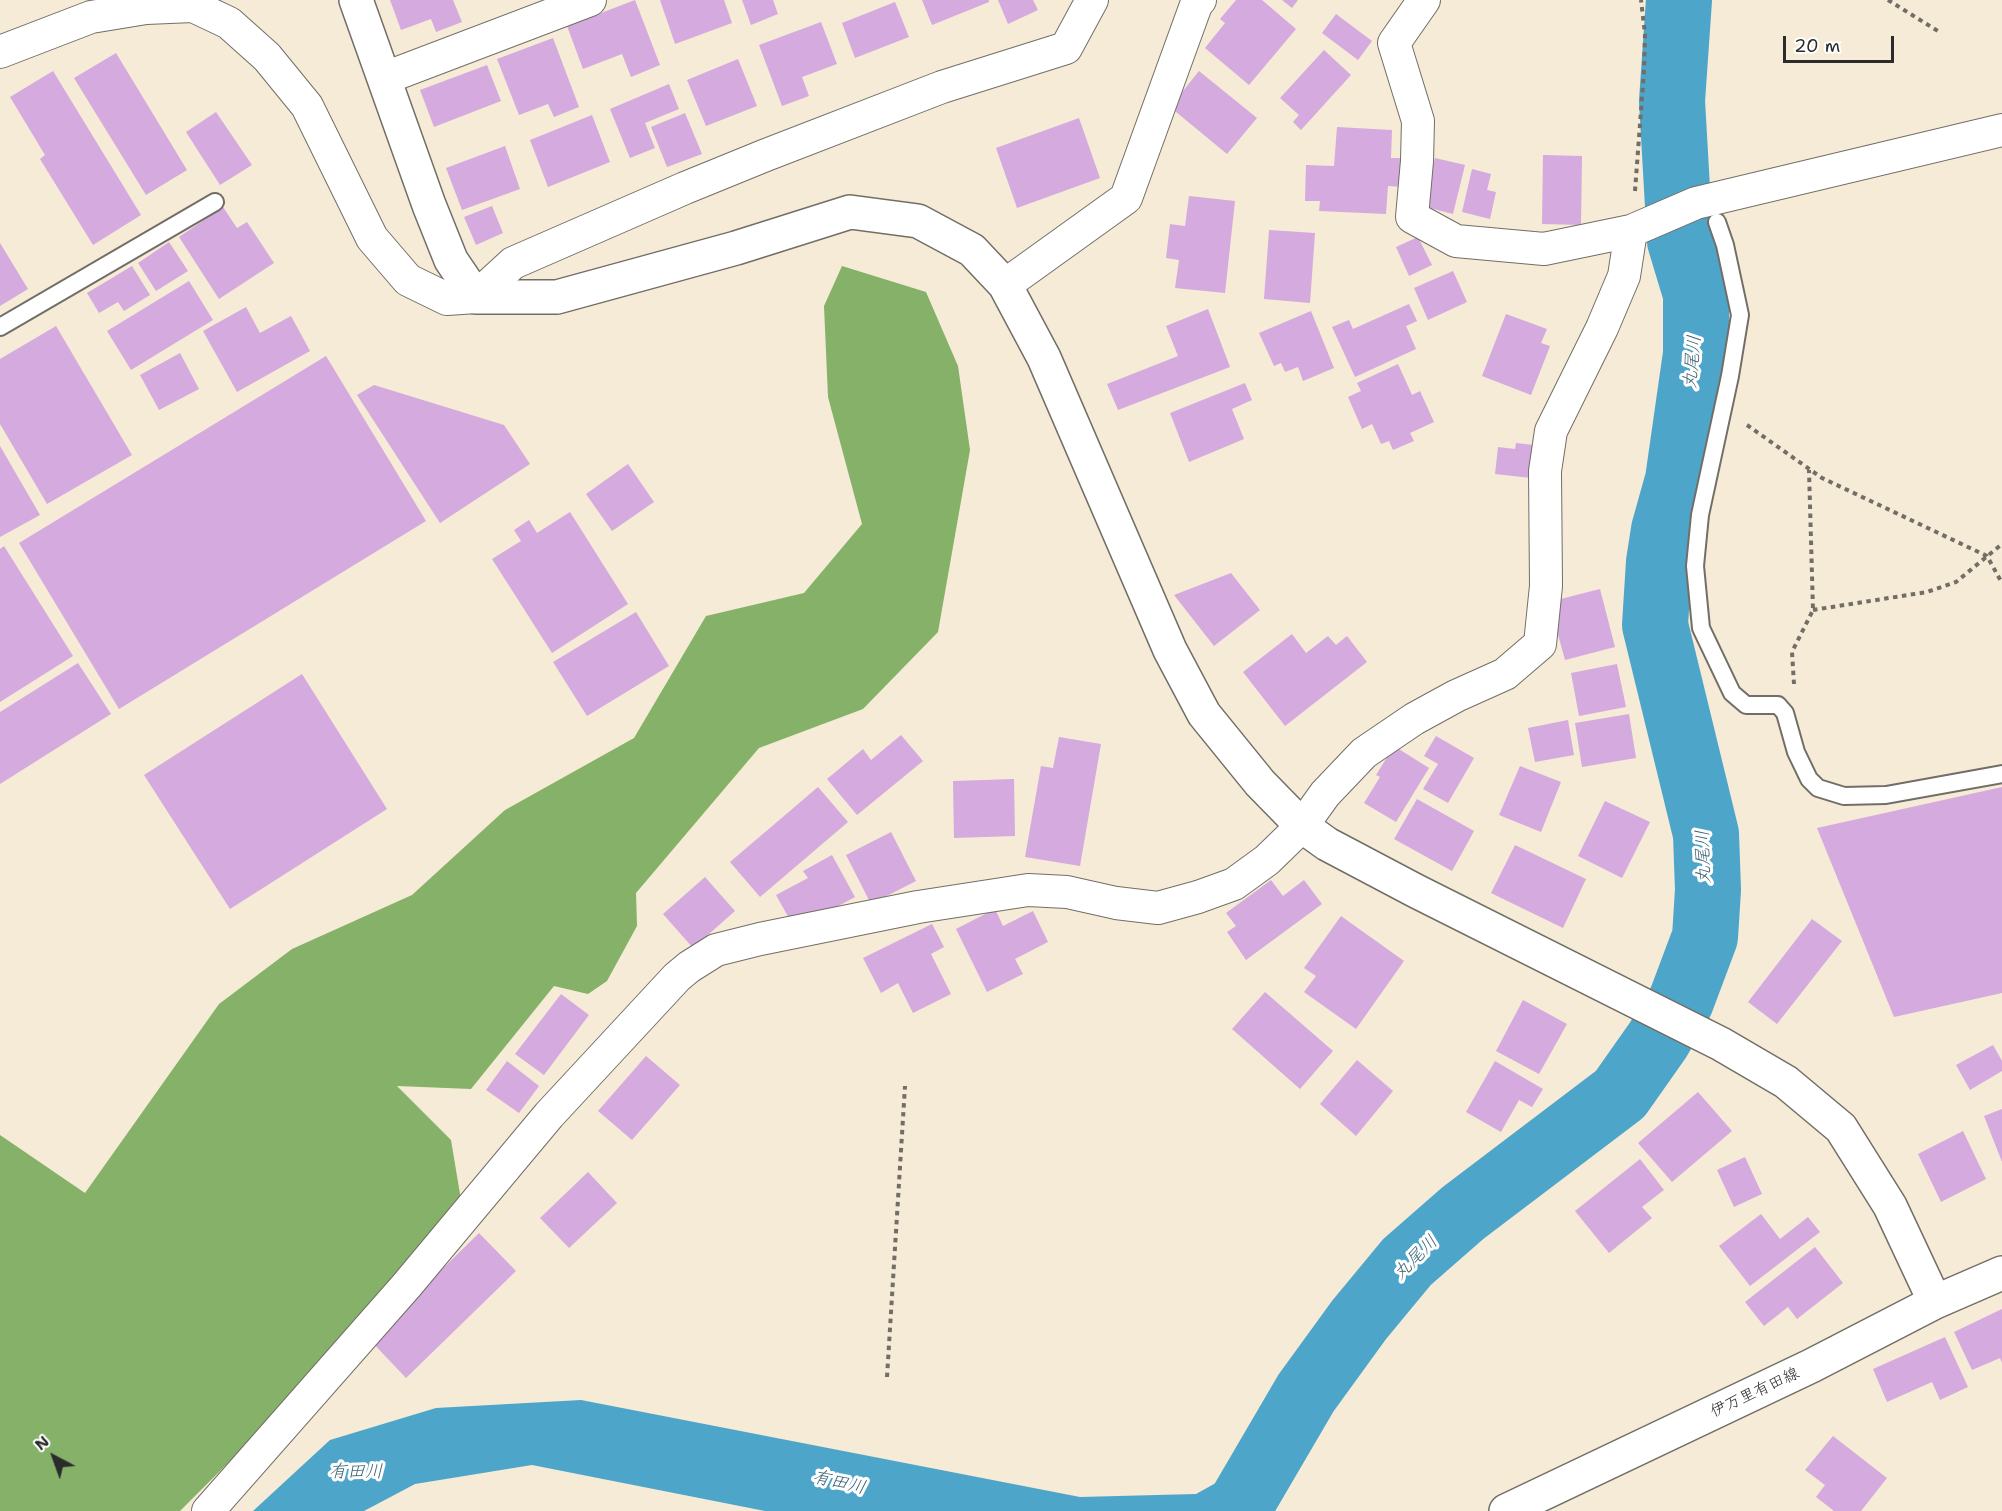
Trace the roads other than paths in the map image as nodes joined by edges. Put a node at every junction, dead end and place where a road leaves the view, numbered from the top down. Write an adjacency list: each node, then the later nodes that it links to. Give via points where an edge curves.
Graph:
1 (356, 0): 7 (street)
2 (590, 0): 7 (street)
3 (1092, 0): 13 (street, via 1066,48 942,87 685,188 513,263)
4 (1200, 0): 12 (street, via 1126,198)
5 (1424, 0): 11 (street, via 1394,43 1418,121 1412,217 1456,241 1544,249)
6 (0, 52): 13 (street, via 91,16 146,8 193,6 230,23 267,57 307,106 372,238 408,280 447,299)
7 (386, 78): 13 (street, via 451,260)
8 (2002, 130): 11 (street, via 1696,203)
9 (215, 202): 14 (lane)
10 (1717, 222): 15 (lane, via 1740,315 1700,515 1695,566 1701,628 1732,693 1746,705 1778,705 1785,713 1796,752 1809,778 1818,788 1844,796 1886,795)
11 (1631, 231): 16 (street, via 1624,276 1551,431 1545,471 1546,586 1540,644 1505,674 1424,713 1364,753)
12 (1005, 285): 13 (street, via 972,250 918,221 850,212 557,297); 16 (street, via 1044,358 1170,650 1204,714 1260,783)
13 (476, 297)
14 (0, 327)
15 (2002, 774)
16 (1302, 826): 18 (street, via 1416,891 1721,1044 1786,1082 1841,1128 1890,1206); 19 (street, via 1267,860 1234,884 1158,908 1066,892 1028,890 918,907 760,939 716,950 698,961 677,977 549,1114 407,1286)
17 (2002, 1273): 18 (street, 伊万里有田線)
18 (1935, 1302): 20 (street, 伊万里有田線, via 1811,1366)
19 (208, 1511)
20 (1506, 1511)

